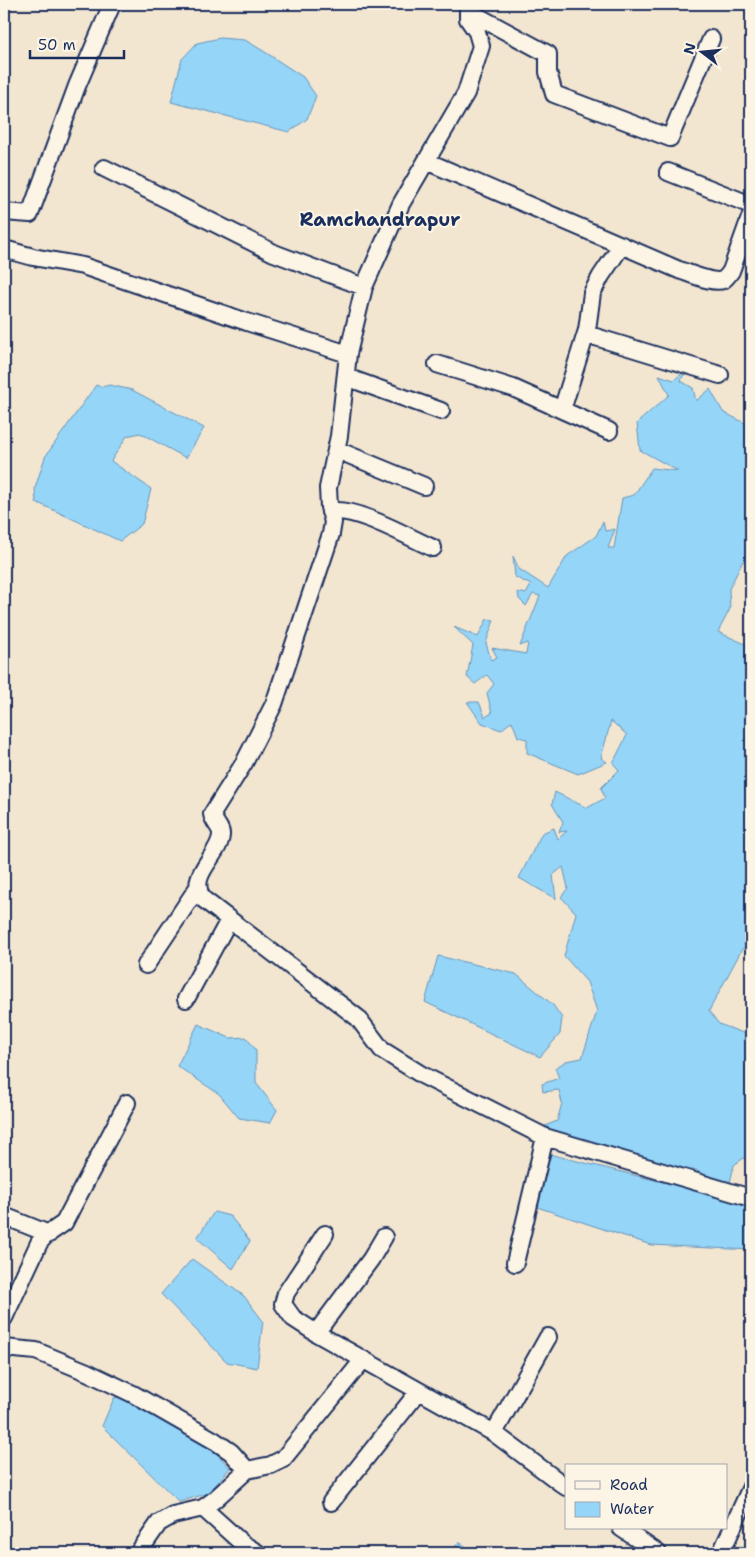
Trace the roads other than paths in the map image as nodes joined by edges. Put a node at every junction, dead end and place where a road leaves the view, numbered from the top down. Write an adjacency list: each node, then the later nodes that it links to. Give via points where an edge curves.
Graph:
1 (112, 4): 8 (street, via 77,86 30,214)
2 (468, 7): 3 (street, via 548,54 548,72 554,94 670,138); 4 (street, via 468,20 477,32 481,46 466,93)
3 (711, 39)
4 (426, 161): 10 (street); 12 (street, via 401,204)
5 (104, 168): 12 (street, via 274,252)
6 (668, 172): 7 (street)
7 (751, 205)
8 (4, 212)
9 (751, 214): 10 (street, via 731,271 721,281 679,270)
10 (622, 245): 13 (street, via 592,293)
11 (4, 249): 14 (street, via 83,266)
12 (364, 287): 14 (street)
13 (586, 334): 16 (street); 18 (street)
14 (348, 354): 17 (street)
15 (437, 364): 18 (street, via 513,388)
16 (720, 375)
17 (346, 377): 19 (street); 21 (street)
18 (562, 410): 20 (street)
19 (442, 411)
20 (609, 430)
21 (337, 450): 22 (street); 23 (street, via 327,495)
22 (424, 486)
23 (330, 512): 24 (street, via 340,510 362,516); 25 (street, via 333,522 331,534 274,704 212,814 221,838)
24 (433, 548)
25 (198, 887): 26 (street, via 203,899); 27 (street)
26 (229, 920): 28 (street); 30 (street, via 358,1018 382,1050 422,1076)
27 (146, 965)
28 (186, 999)
29 (127, 1103): 33 (street, via 68,1216)
30 (545, 1137): 31 (street); 36 (street)
31 (751, 1198)
32 (4, 1216): 33 (street)
33 (49, 1234): 37 (street, via 36,1249)
34 (325, 1234): 38 (street, via 286,1293 283,1304 293,1318)
35 (384, 1237): 38 (street)
36 (515, 1263)
37 (4, 1318)
38 (316, 1333): 41 (street)
39 (548, 1337): 43 (street)
40 (4, 1348): 44 (street, via 45,1354 124,1390 216,1441)
41 (363, 1360): 42 (street); 44 (street, via 284,1459)
42 (419, 1391): 43 (street); 47 (street)
43 (494, 1433): 45 (street)
44 (247, 1470): 48 (street)
45 (565, 1487)
46 (751, 1487): 53 (street)
47 (331, 1502)
48 (203, 1508): 50 (street, via 174,1515 159,1523); 51 (street, via 243,1544)
49 (623, 1530): 52 (street)
50 (138, 1553)
51 (258, 1553)
52 (658, 1553)
53 (720, 1553)

